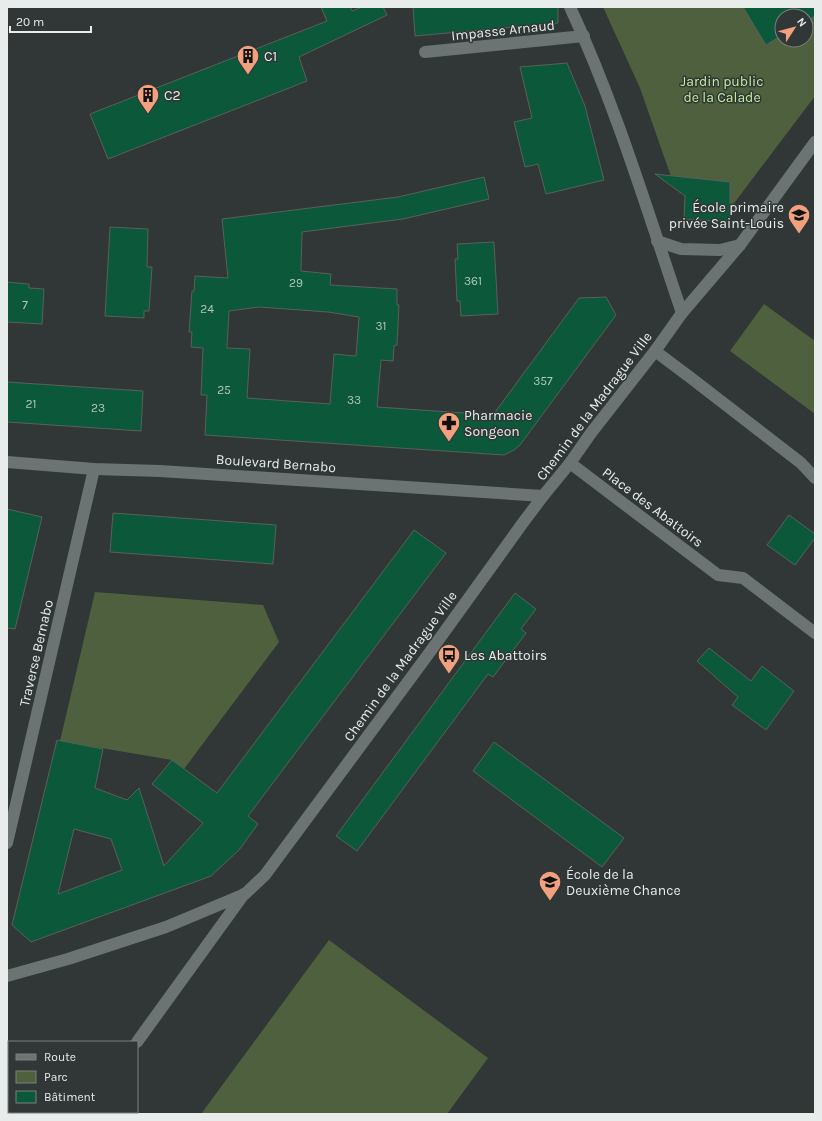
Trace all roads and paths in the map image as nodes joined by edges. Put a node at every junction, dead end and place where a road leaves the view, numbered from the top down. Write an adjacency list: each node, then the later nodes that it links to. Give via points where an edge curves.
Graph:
1 (570, 7): 2 (street)
2 (584, 36): 3 (street, Impasse Arnaud); 5 (street, via 620,128)
3 (425, 52)
4 (815, 142): 6 (street, Chemin de la Madrague Ville)
5 (657, 241): 6 (street, via 681,249 720,250); 7 (street)
6 (740, 245): 7 (street, Chemin de la Madrague Ville)
7 (682, 313): 8 (street, Chemin de la Madrague Ville)
8 (655, 351): 10 (street, Chemin de la Madrague Ville); 12 (street, via 801,463)
9 (7, 462): 11 (street, Boulevard Bernabo)
10 (570, 464): 13 (street, Chemin de la Madrague Ville); 14 (street, Place des Abattoirs, via 718,575 743,578)
11 (94, 469): 13 (street, Boulevard Bernabo); 15 (street, Traverse Bernabo)
12 (815, 478)
13 (543, 496): 16 (street, Chemin de la Madrague Ville, via 265,875)
14 (815, 633)
15 (7, 843)
16 (245, 894): 17 (street, Chemin de la Madrague Ville, via 166,927); 18 (street)
17 (7, 976)
18 (138, 1041)

